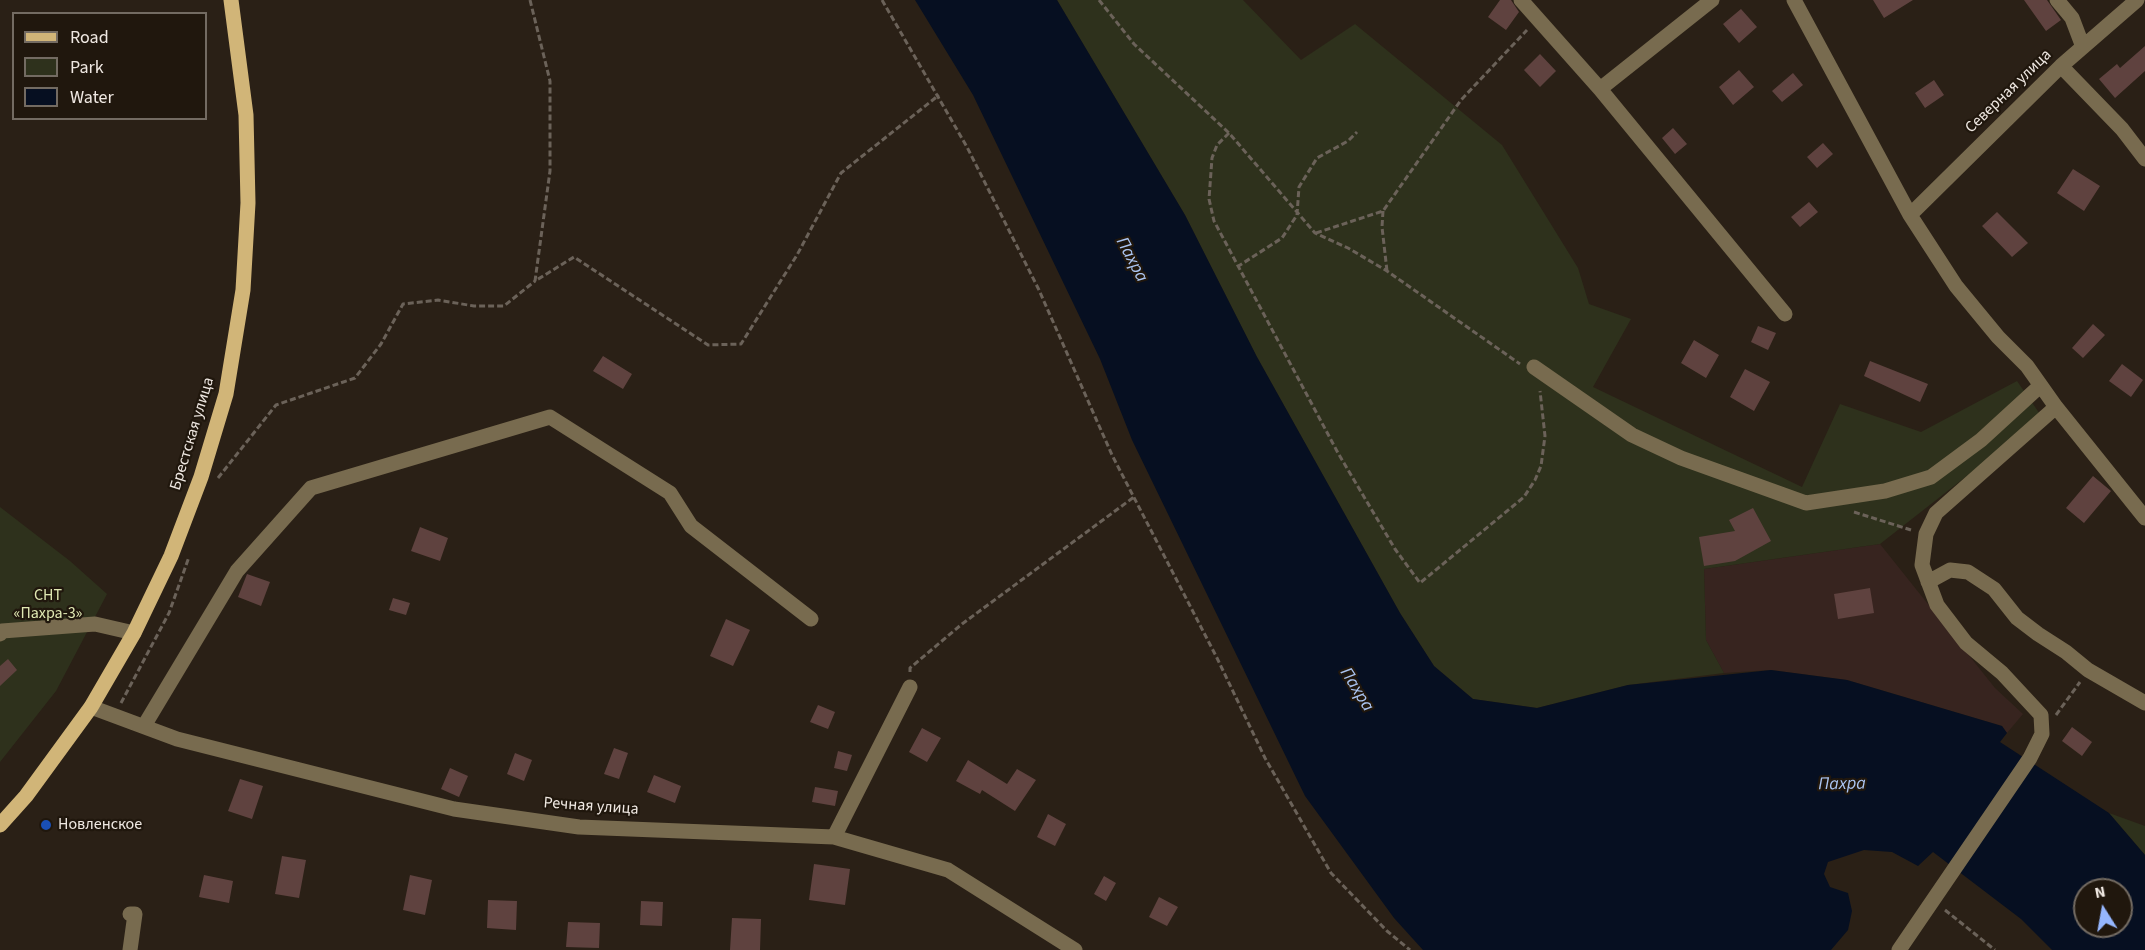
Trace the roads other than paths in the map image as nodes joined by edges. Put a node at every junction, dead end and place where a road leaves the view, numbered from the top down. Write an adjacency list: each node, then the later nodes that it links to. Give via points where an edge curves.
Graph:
1 (231, 0): 20 (main road, Брестская улица, via 246,115 248,192 238,334 226,394 201,477 171,556)
2 (1521, 0): 9 (street)
3 (1712, 0): 9 (street)
4 (1794, 0): 11 (street)
5 (2057, 0): 7 (street, via 2072,18)
6 (2137, 0): 7 (street, Северная улица)
7 (2083, 47): 8 (street, Северная улица)
8 (2061, 66): 10 (street, via 2122,129); 11 (street, Северная улица)
9 (1600, 89): 12 (street)
10 (2145, 159)
11 (1911, 214): 14 (street, via 1956,286)
12 (1785, 314)
13 (1534, 367): 14 (street, via 1632,435 1806,503 1885,491 1931,477 1982,440)
14 (2040, 386): 15 (street)
15 (2056, 407): 16 (street); 17 (street, via 1936,513 1926,534 1922,565)
16 (2145, 518)
17 (1928, 582): 22 (street, via 1950,570 1968,572 1994,589 2017,618 2088,670); 30 (street, via 1937,604 1966,643 2002,673 2041,716 2042,734 2030,758)
18 (811, 619): 24 (street, via 690,526 670,493 550,417 311,488 237,571)
19 (1, 632): 20 (street, via 95,624)
20 (134, 633): 23 (main road, Брестская улица)
21 (910, 687): 26 (street)
22 (2145, 703)
23 (91, 707): 24 (street, Речная улица); 25 (main road, Брестская улица)
24 (144, 726): 26 (street, Речная улица, via 177,738 454,809 579,827)
25 (0, 825)
26 (834, 837): 29 (street, Речная улица, via 948,870)
27 (130, 914): 28 (street, via 135,914)
28 (130, 950)
29 (1075, 950)
30 (1899, 950)

